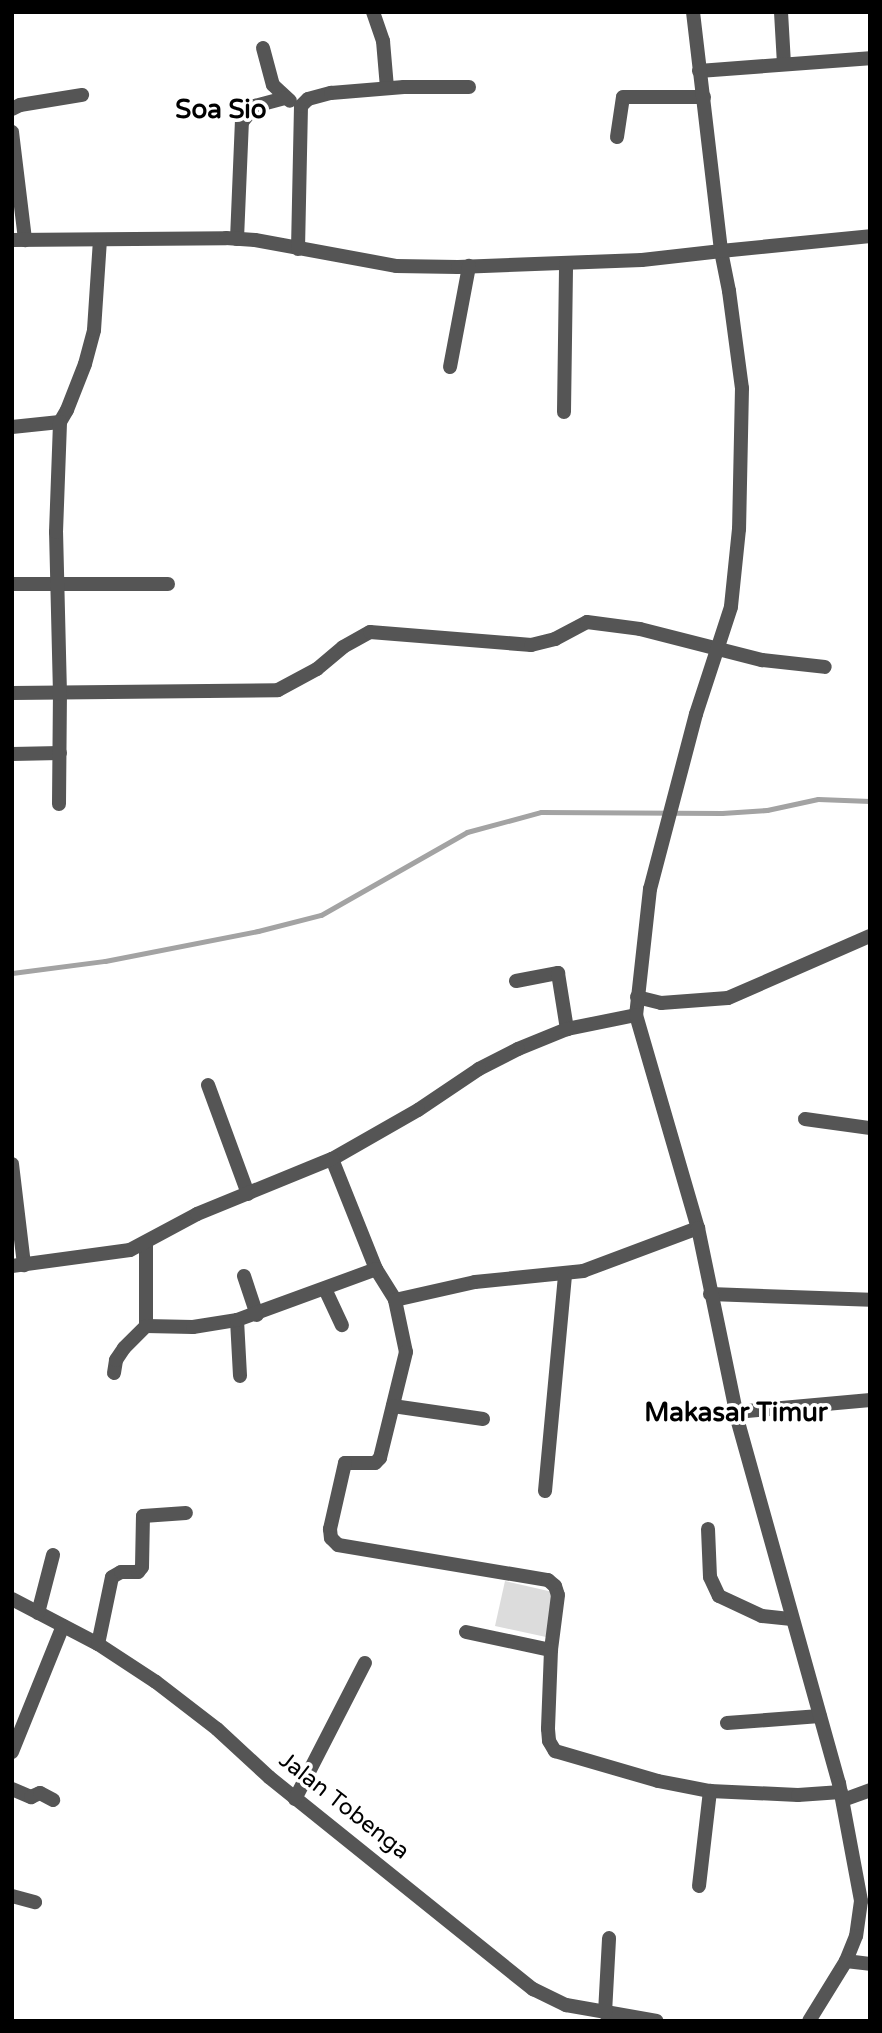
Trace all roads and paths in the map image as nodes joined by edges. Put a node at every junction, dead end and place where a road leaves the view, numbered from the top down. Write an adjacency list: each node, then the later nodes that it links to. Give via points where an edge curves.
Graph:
1 (373, 12): 9 (street, via 383,41)
2 (693, 12): 7 (street)
3 (781, 12): 6 (street)
4 (263, 48): 12 (street, via 273,85)
5 (870, 58): 6 (street)
6 (783, 64): 7 (street)
7 (699, 71): 11 (street)
8 (469, 87): 9 (street)
9 (387, 88): 13 (street, via 331,93 308,99)
10 (82, 94): 14 (street)
11 (704, 97): 16 (street, via 623,97); 22 (street)
12 (284, 98): 13 (street); 18 (street, via 255,106 242,122)
13 (301, 106): 21 (street)
14 (12, 109)
15 (12, 132): 19 (street)
16 (617, 137)
17 (870, 236): 22 (street)
18 (237, 239): 20 (street); 21 (street)
19 (18, 240): 20 (street)
20 (100, 240): 27 (street, via 94,330 85,365)
21 (298, 249): 24 (street, via 396,266)
22 (720, 251): 23 (street); 32 (street, via 742,388 736,575 732,607)
23 (566, 264): 24 (street); 26 (street)
24 (469, 266): 25 (street)
25 (450, 367)
26 (564, 412)
27 (60, 422): 28 (street); 29 (street)
28 (12, 427)
29 (58, 583): 30 (street); 31 (street); 35 (street)
30 (12, 584)
31 (168, 584)
32 (717, 648): 33 (street, via 773,662); 35 (street, via 596,622 531,645 370,632 278,690); 41 (street, via 650,889)
33 (825, 667)
34 (12, 693): 35 (street)
35 (60, 694): 36 (street)
36 (60, 753): 37 (street); 38 (street)
37 (12, 754)
38 (59, 804)
39 (870, 936): 41 (street, via 728,998 661,1003)
40 (516, 981): 43 (street, via 558,972)
41 (637, 997): 42 (street)
42 (636, 1015): 43 (street); 50 (street)
43 (567, 1030): 47 (street, via 479,1069)
44 (208, 1085): 49 (street)
45 (805, 1119): 46 (street)
46 (870, 1128)
47 (332, 1158): 49 (street); 53 (street)
48 (12, 1164): 52 (street)
49 (248, 1194): 51 (street, via 197,1214)
50 (698, 1228): 54 (street); 57 (street)
51 (146, 1244): 52 (street, via 108,1255); 63 (street)
52 (18, 1265)
53 (376, 1269): 56 (street); 58 (street)
54 (565, 1275): 58 (street, via 475,1282); 70 (street)
55 (244, 1276): 60 (street)
56 (325, 1289): 60 (street); 62 (street)
57 (710, 1294): 59 (street); 68 (street)
58 (395, 1300): 67 (street, via 406,1352)
59 (870, 1300)
60 (257, 1315): 61 (street)
61 (237, 1320): 63 (street, via 193,1327); 65 (street)
62 (342, 1325)
63 (146, 1326): 64 (street, via 124,1348)
64 (114, 1373)
65 (240, 1376)
66 (870, 1400): 68 (street)
67 (393, 1406): 69 (street); 80 (street, via 378,1461 348,1461 344,1466 331,1538 338,1545 548,1580 558,1595)
68 (736, 1412): 76 (street)
69 (483, 1419)
70 (545, 1491)
71 (186, 1513): 79 (street, via 144,1516 142,1567 113,1577)
72 (708, 1529): 76 (street, via 710,1577 719,1596 762,1615)
73 (53, 1555): 75 (street)
74 (12, 1599): 75 (street, Jalan Tobenga)
75 (38, 1613): 77 (street, Jalan Tobenga)
76 (792, 1619): 82 (street)
77 (63, 1626): 79 (street, Jalan Tobenga); 84 (street)
78 (466, 1632): 80 (street)
79 (98, 1644): 89 (street, Jalan Tobenga, via 218,1729)
80 (551, 1650): 87 (street, via 548,1729 555,1751)
81 (365, 1663): 89 (street)
82 (820, 1716): 83 (street); 88 (street)
83 (727, 1723)
84 (12, 1752)
85 (12, 1789): 90 (street)
86 (870, 1790): 88 (street)
87 (710, 1791): 88 (street); 91 (street)
88 (842, 1796): 95 (street, via 861,1901 856,1936)
89 (295, 1798): 97 (street, Jalan Tobenga, via 533,1989 552,2000)
90 (53, 1800)
91 (699, 1886)
92 (12, 1896): 93 (street)
93 (36, 1902)
94 (609, 1938): 97 (street)
95 (846, 1961): 96 (street); 99 (street)
96 (870, 1964)
97 (605, 2013): 98 (street, Jalan Tobenga)
98 (657, 2021)
99 (809, 2021)

